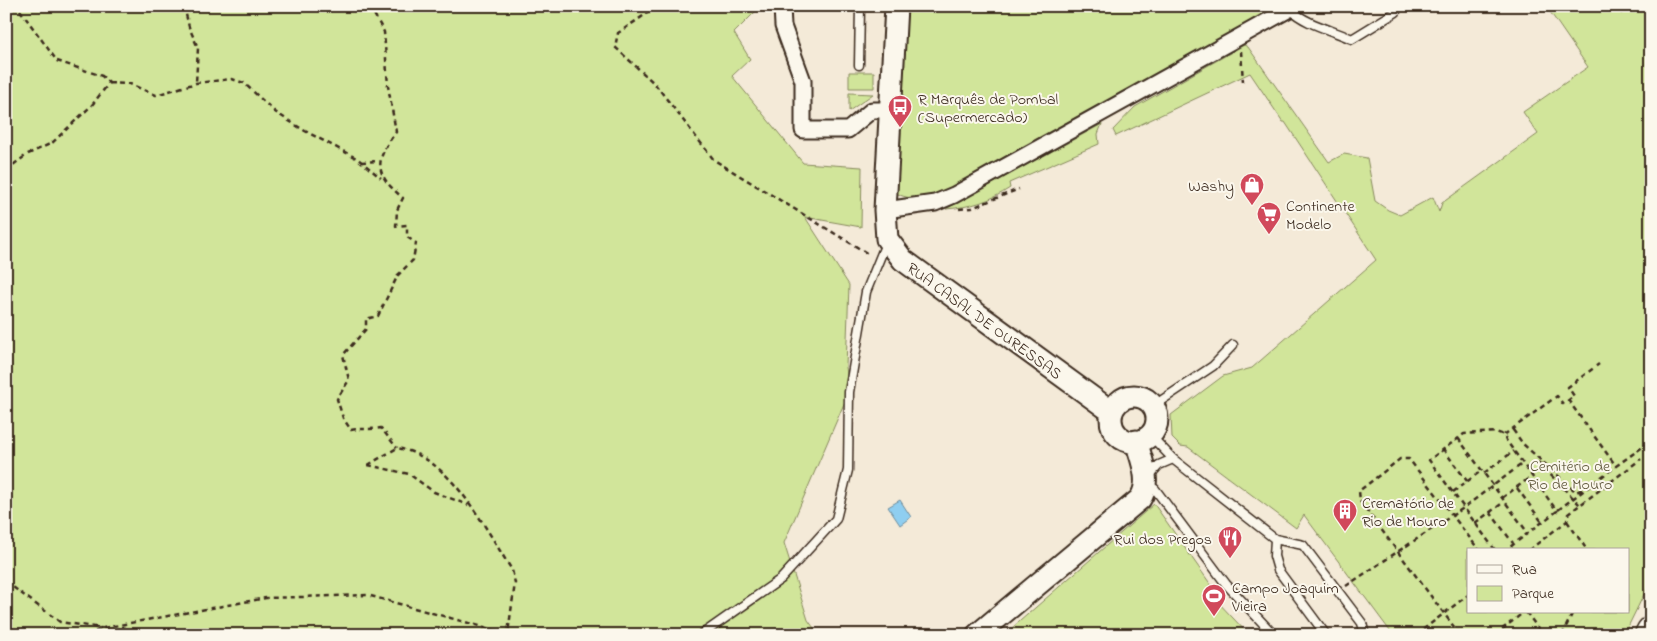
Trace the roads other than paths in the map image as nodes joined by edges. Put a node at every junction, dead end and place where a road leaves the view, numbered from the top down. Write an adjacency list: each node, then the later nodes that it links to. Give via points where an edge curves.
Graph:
1 (782, 6): 7 (street, via 783,26 803,81 803,130 848,130 872,110)
2 (860, 6): 6 (lane)
3 (896, 6): 7 (street, RUA CASAL DE OURESSAS)
4 (1396, 6): 5 (lane, via 1396,12 1352,39 1301,20)
5 (1293, 8): 8 (street, via 954,195 935,203)
6 (860, 65)
7 (890, 110): 8 (street, RUA CASAL DE OURESSAS)
8 (885, 210): 9 (street, RUA CASAL DE OURESSAS)
9 (888, 239): 12 (street, RUA CASAL DE OURESSAS, via 903,260); 17 (lane, via 866,292 849,392 848,470 836,519 781,579)
10 (1233, 345): 11 (lane, via 1213,366)
11 (1153, 406): 12 (street, via 1142,397 1128,397); 13 (street, via 1157,420 1155,427)
12 (1112, 412): 13 (street, via 1116,433 1128,441)
13 (1143, 438): 14 (lane); 15 (street)
14 (1173, 459): 15 (lane, via 1159,465); 16 (lane)
15 (1146, 482): 18 (street, via 1143,496 1128,510); 19 (lane, via 1155,489 1226,584)
16 (1275, 540): 20 (lane, via 1274,556 1278,570); 21 (lane, via 1303,545 1362,623)
17 (701, 635)
18 (977, 635)
19 (1274, 635)
20 (1326, 635)
21 (1365, 635)

